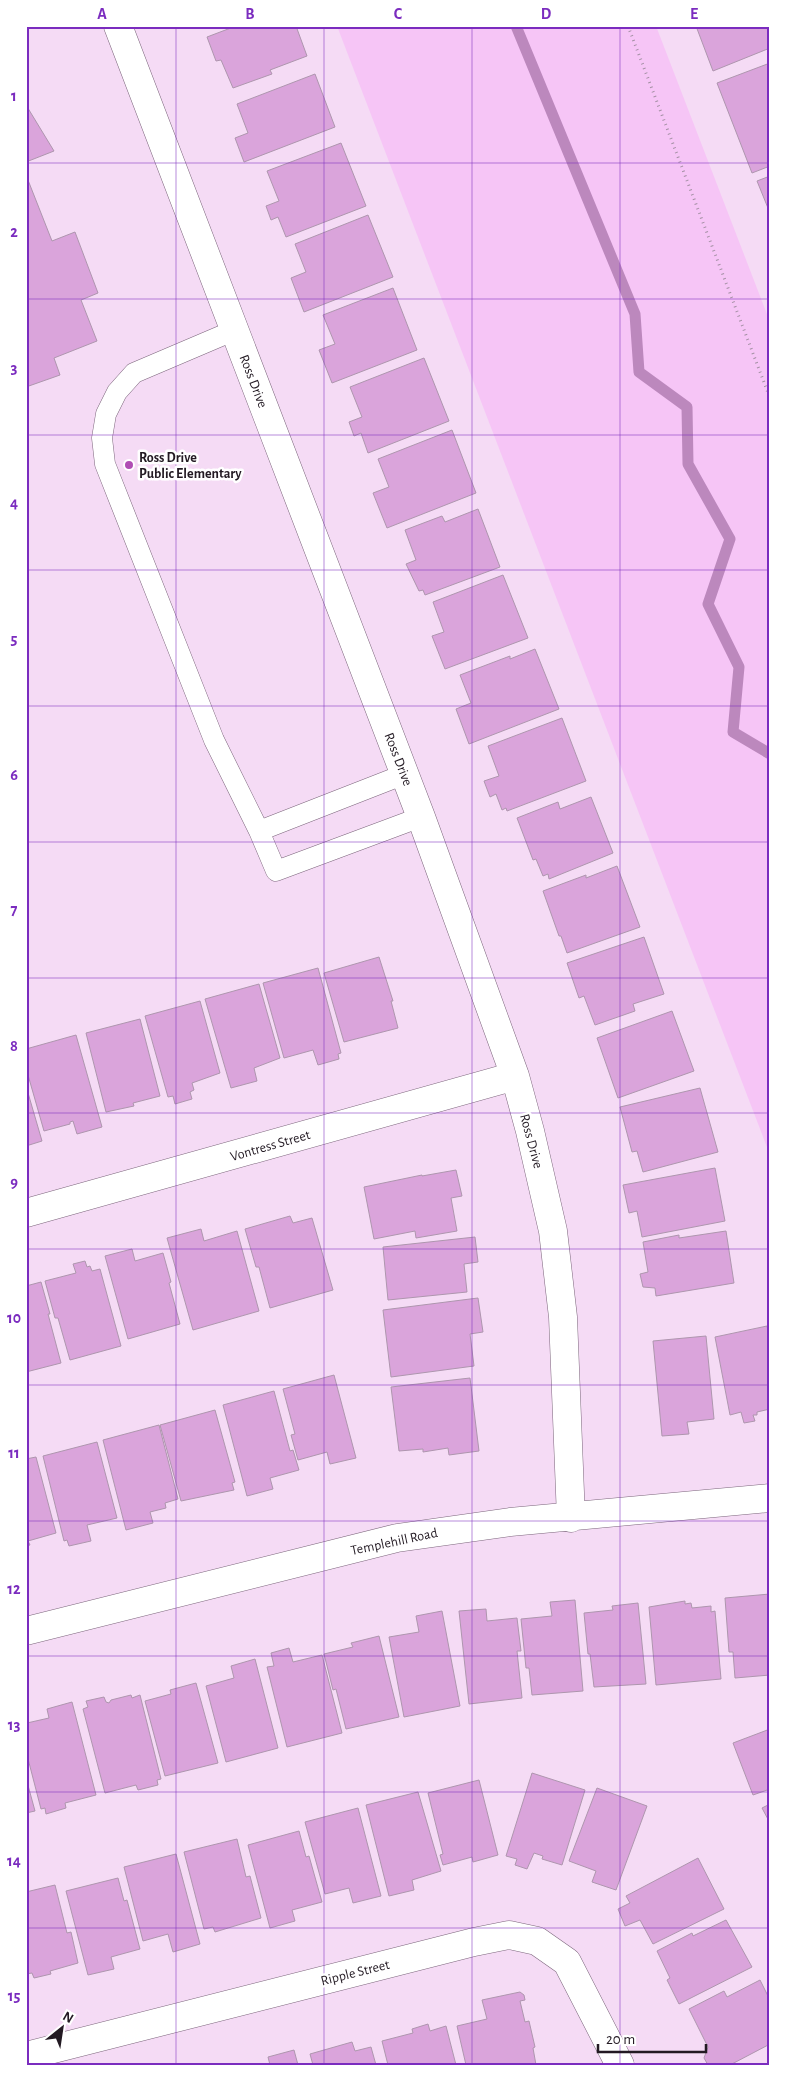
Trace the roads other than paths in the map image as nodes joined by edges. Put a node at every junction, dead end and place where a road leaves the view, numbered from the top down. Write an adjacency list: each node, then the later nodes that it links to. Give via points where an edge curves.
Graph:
1 (118, 26): 2 (street, Ross Drive)
2 (235, 330): 3 (street, Ross Drive); 5 (lane, via 134,373 117,392 106,414 102,438 105,464 214,740)
3 (405, 774): 4 (street, Ross Drive); 5 (lane)
4 (421, 816): 5 (lane, via 276,871); 6 (street, Ross Drive)
5 (259, 831)
6 (514, 1076): 7 (street, Vontress Street); 9 (street, Ross Drive, via 543,1184 556,1248)
7 (26, 1213)
8 (770, 1498): 9 (street, Templehill Road)
9 (571, 1518): 10 (street, Templehill Road, via 510,1522 397,1538)
10 (26, 1631)
11 (26, 2056): 12 (street, Ripple Street, via 509,1935 537,1941 568,1962)
12 (620, 2065)

